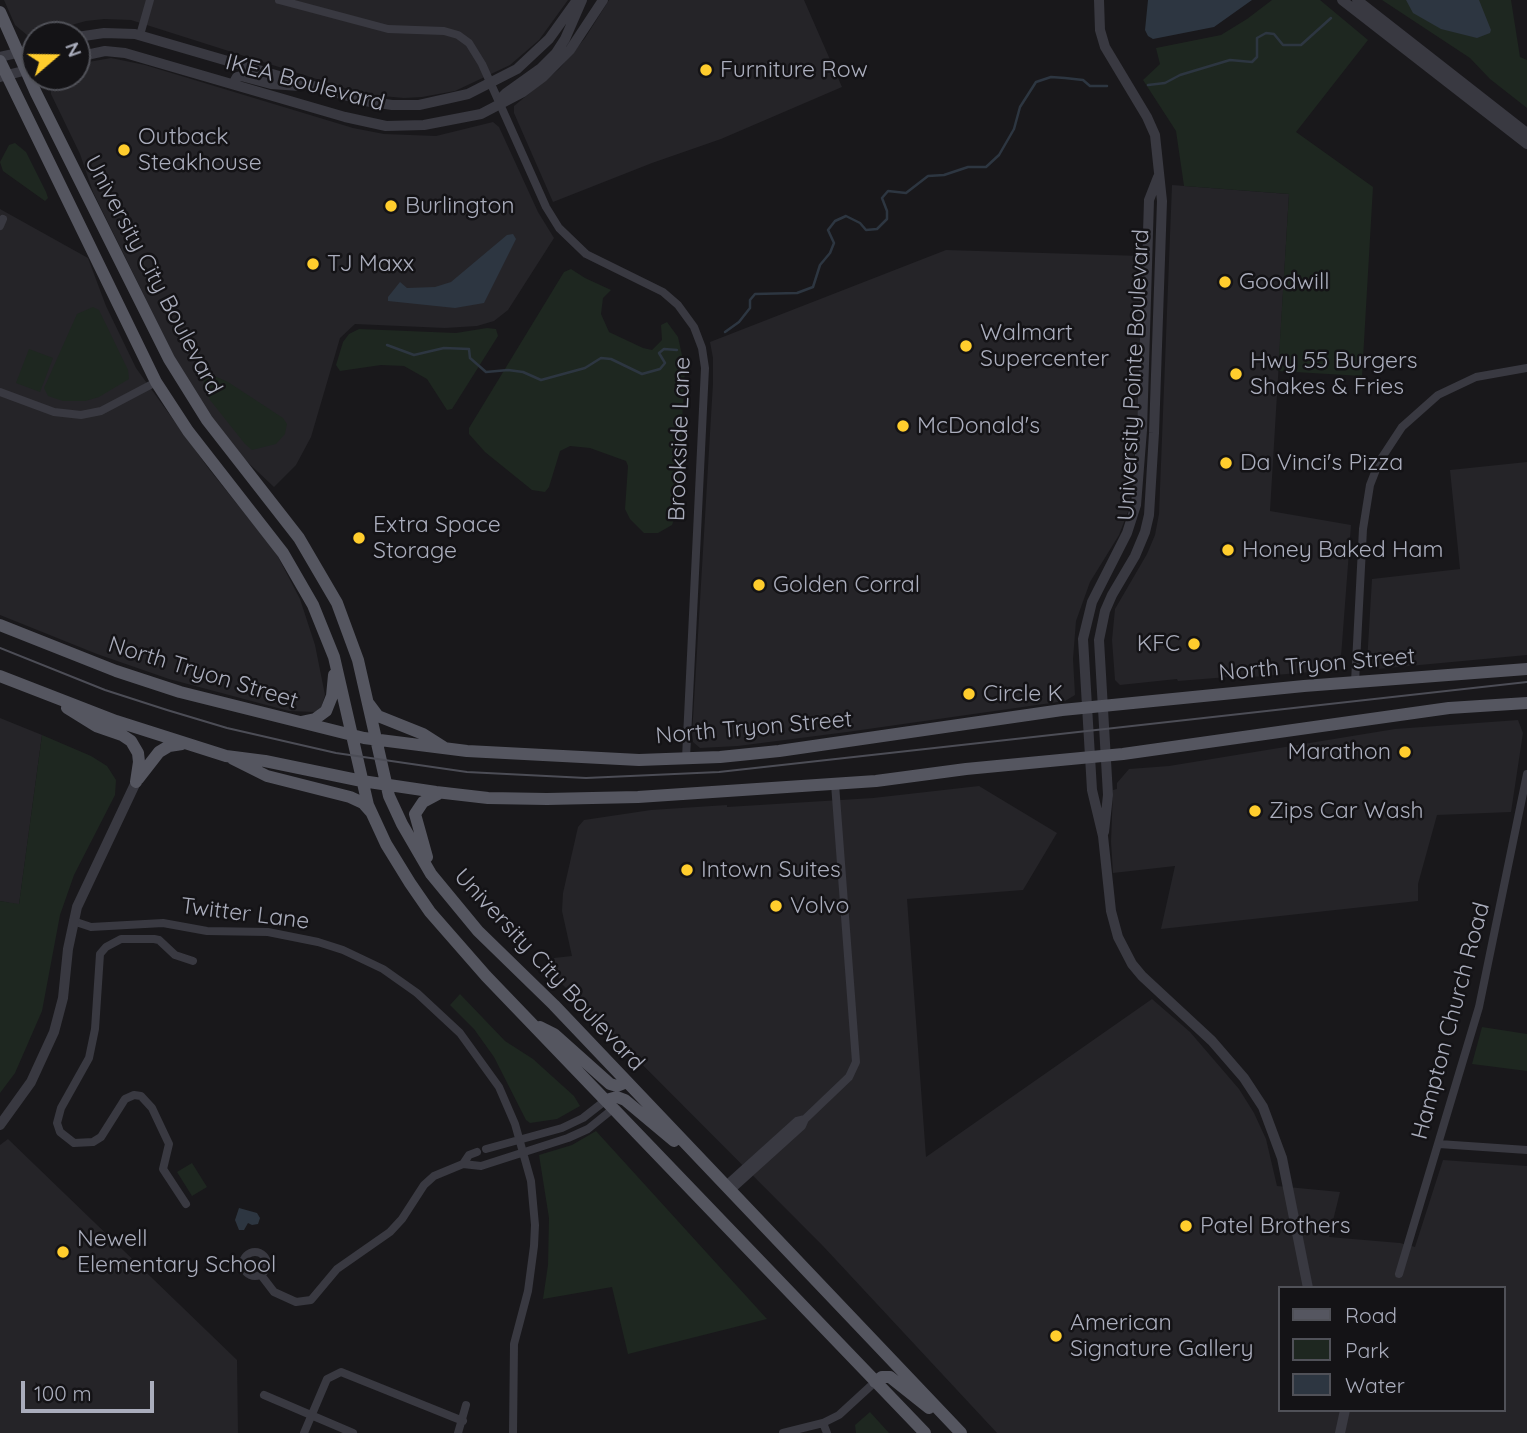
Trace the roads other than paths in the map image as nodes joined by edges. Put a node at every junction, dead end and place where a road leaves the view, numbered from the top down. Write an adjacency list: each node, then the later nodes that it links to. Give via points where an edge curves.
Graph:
1 (150, 0): 11 (street)
2 (279, 0): 20 (street, Brookside Lane, via 378,27 451,32 473,48)
3 (577, 0): 20 (street, IKEA Boulevard, via 535,54)
4 (582, 0): 24 (street, via 556,52 506,93)
5 (603, 0): 24 (street, IKEA Boulevard, via 570,50 523,92)
6 (1099, 0): 27 (street, University Pointe Boulevard, via 1105,47 1155,135)
7 (1342, 0): 17 (street)
8 (1357, 0): 17 (street)
9 (0, 12): 13 (main road, University City Boulevard)
10 (91, 35): 11 (street, IKEA Boulevard)
11 (140, 35): 22 (street, IKEA Boulevard)
12 (21, 52): 13 (street)
13 (18, 53): 15 (main road, University City Boulevard); 16 (street)
14 (91, 54): 21 (street, IKEA Boulevard, via 125,52)
15 (21, 57)
16 (0, 59): 19 (main road, University City Boulevard)
17 (1434, 66): 25 (street); 26 (street)
18 (21, 72): 19 (street)
19 (3, 76): 29 (main road, University City Boulevard)
20 (491, 83): 22 (street, IKEA Boulevard, via 447,100 400,105); 24 (street, Brookside Lane)
21 (233, 84): 22 (street, via 241,76 271,85); 24 (street, IKEA Boulevard, via 386,125 449,122)
22 (311, 86)
23 (42, 91): 37 (main road, University City Boulevard, via 179,377 216,433 299,538 326,582 351,639)
24 (500, 105): 48 (street, Brookside Lane, via 559,228 586,254 671,299 689,320 702,348 705,368)
25 (1527, 133)
26 (1527, 144)
27 (1158, 177): 39 (street, University Pointe Boulevard, via 1162,201 1149,514 1135,556 1102,619); 40 (street, University Pointe Boulevard, via 1149,200 1136,505 1086,620)
28 (1527, 368): 35 (street, via 1476,377 1447,390 1407,421 1384,452 1364,513)
29 (156, 382): 30 (street, via 101,411 81,415 54,412); 32 (main road, University City Boulevard, via 188,432 299,578)
30 (0, 392)
31 (0, 625): 41 (main road, North Tryon Street, via 116,671)
32 (334, 657): 41 (main road, via 329,705 315,719); 42 (main road, University City Boulevard)
33 (1527, 669): 35 (main road, North Tryon Street)
34 (5, 679): 36 (main road)
35 (1355, 682): 39 (main road, North Tryon Street)
36 (46, 695): 44 (main road); 52 (main road, via 131,741 138,752)
37 (368, 703): 43 (main road, University City Boulevard); 45 (main road, via 378,716)
38 (1527, 703): 47 (main road, via 1367,718)
39 (1103, 708): 40 (main road, North Tryon Street); 47 (street, University Pointe Boulevard)
40 (1087, 709): 48 (main road, North Tryon Street, via 779,751); 49 (street, University Pointe Boulevard)
41 (297, 723): 42 (main road, North Tryon Street)
42 (351, 735): 43 (main road, North Tryon Street); 51 (main road, University City Boulevard)
43 (376, 740): 45 (main road, North Tryon Street); 53 (main road, University City Boulevard)
44 (185, 744): 46 (main road); 52 (main road, via 159,752)
45 (452, 749): 48 (main road, North Tryon Street, via 586,758)
46 (226, 756): 51 (main road); 56 (main road, via 267,776 350,797)
47 (1106, 756): 49 (main road); 57 (street, University Pointe Boulevard, via 1108,808)
48 (686, 758)
49 (1089, 758): 54 (main road); 57 (street, University Pointe Boulevard)
50 (1527, 774): 66 (street, Hampton Church Road, via 1479,1007)
51 (362, 781): 53 (main road); 56 (main road, University City Boulevard)
52 (136, 782): 59 (street)
53 (386, 784): 55 (main road); 58 (main road, University City Boulevard, via 402,824)
54 (835, 784): 55 (main road, via 586,798); 71 (street, via 856,1062 849,1077 802,1126)
55 (445, 793): 58 (main road, via 426,799 415,814)
56 (373, 815): 61 (main road, University City Boulevard, via 397,864 430,912)
57 (1103, 836): 75 (street, via 1112,918 1128,957 1156,991 1232,1063 1268,1117 1282,1158)
58 (438, 883): 62 (main road, University City Boulevard, via 478,931)
59 (73, 921): 64 (street, via 54,1032 31,1082); 65 (street, Twitter Lane, via 91,927 163,923 207,931 268,932 318,942 363,959 417,993 460,1033 499,1087)
60 (193, 961): 72 (street, via 175,955 154,939 121,939 100,954 89,1058 57,1124 74,1143 93,1142 125,1100 141,1096 169,1144 163,1169)
61 (531, 1023): 62 (main road, via 554,1034 610,1084); 63 (main road, University City Boulevard)
62 (627, 1082): 69 (main road, University City Boulevard)
63 (610, 1104): 65 (street, via 575,1123); 68 (street, via 581,1133); 69 (main road, via 617,1097 625,1100); 76 (main road, University City Boulevard)
64 (0, 1125)
65 (521, 1140): 68 (street, Twitter Lane); 70 (street, via 468,1155)
66 (1439, 1144): 67 (street); 73 (street, Hampton Church Road)
67 (1527, 1150)
68 (524, 1151): 70 (street, via 481,1166); 87 (street, Twitter Lane, via 535,1225 532,1270 514,1344)
69 (704, 1163): 71 (main road, University City Boulevard)
70 (463, 1164): 74 (street, via 434,1176 390,1233 337,1269 311,1300 296,1301 274,1292)
71 (727, 1189): 83 (main road, University City Boulevard)
72 (186, 1204)
73 (1399, 1274)
74 (261, 1275)
75 (1308, 1286)
76 (875, 1382): 82 (street, via 839,1415); 83 (main road, via 890,1377); 90 (main road, University City Boulevard)
77 (264, 1395): 80 (street)
78 (466, 1405): 81 (street)
79 (1345, 1412): 91 (street)
80 (312, 1416): 81 (street, via 327,1379 341,1372); 84 (street); 85 (street)
81 (463, 1421): 86 (street)
82 (823, 1423): 88 (street); 89 (street)
83 (958, 1430)
84 (304, 1433)
85 (353, 1433)
86 (458, 1433)
87 (513, 1433)
88 (783, 1433)
89 (827, 1433)
90 (925, 1433)
91 (1340, 1433)

